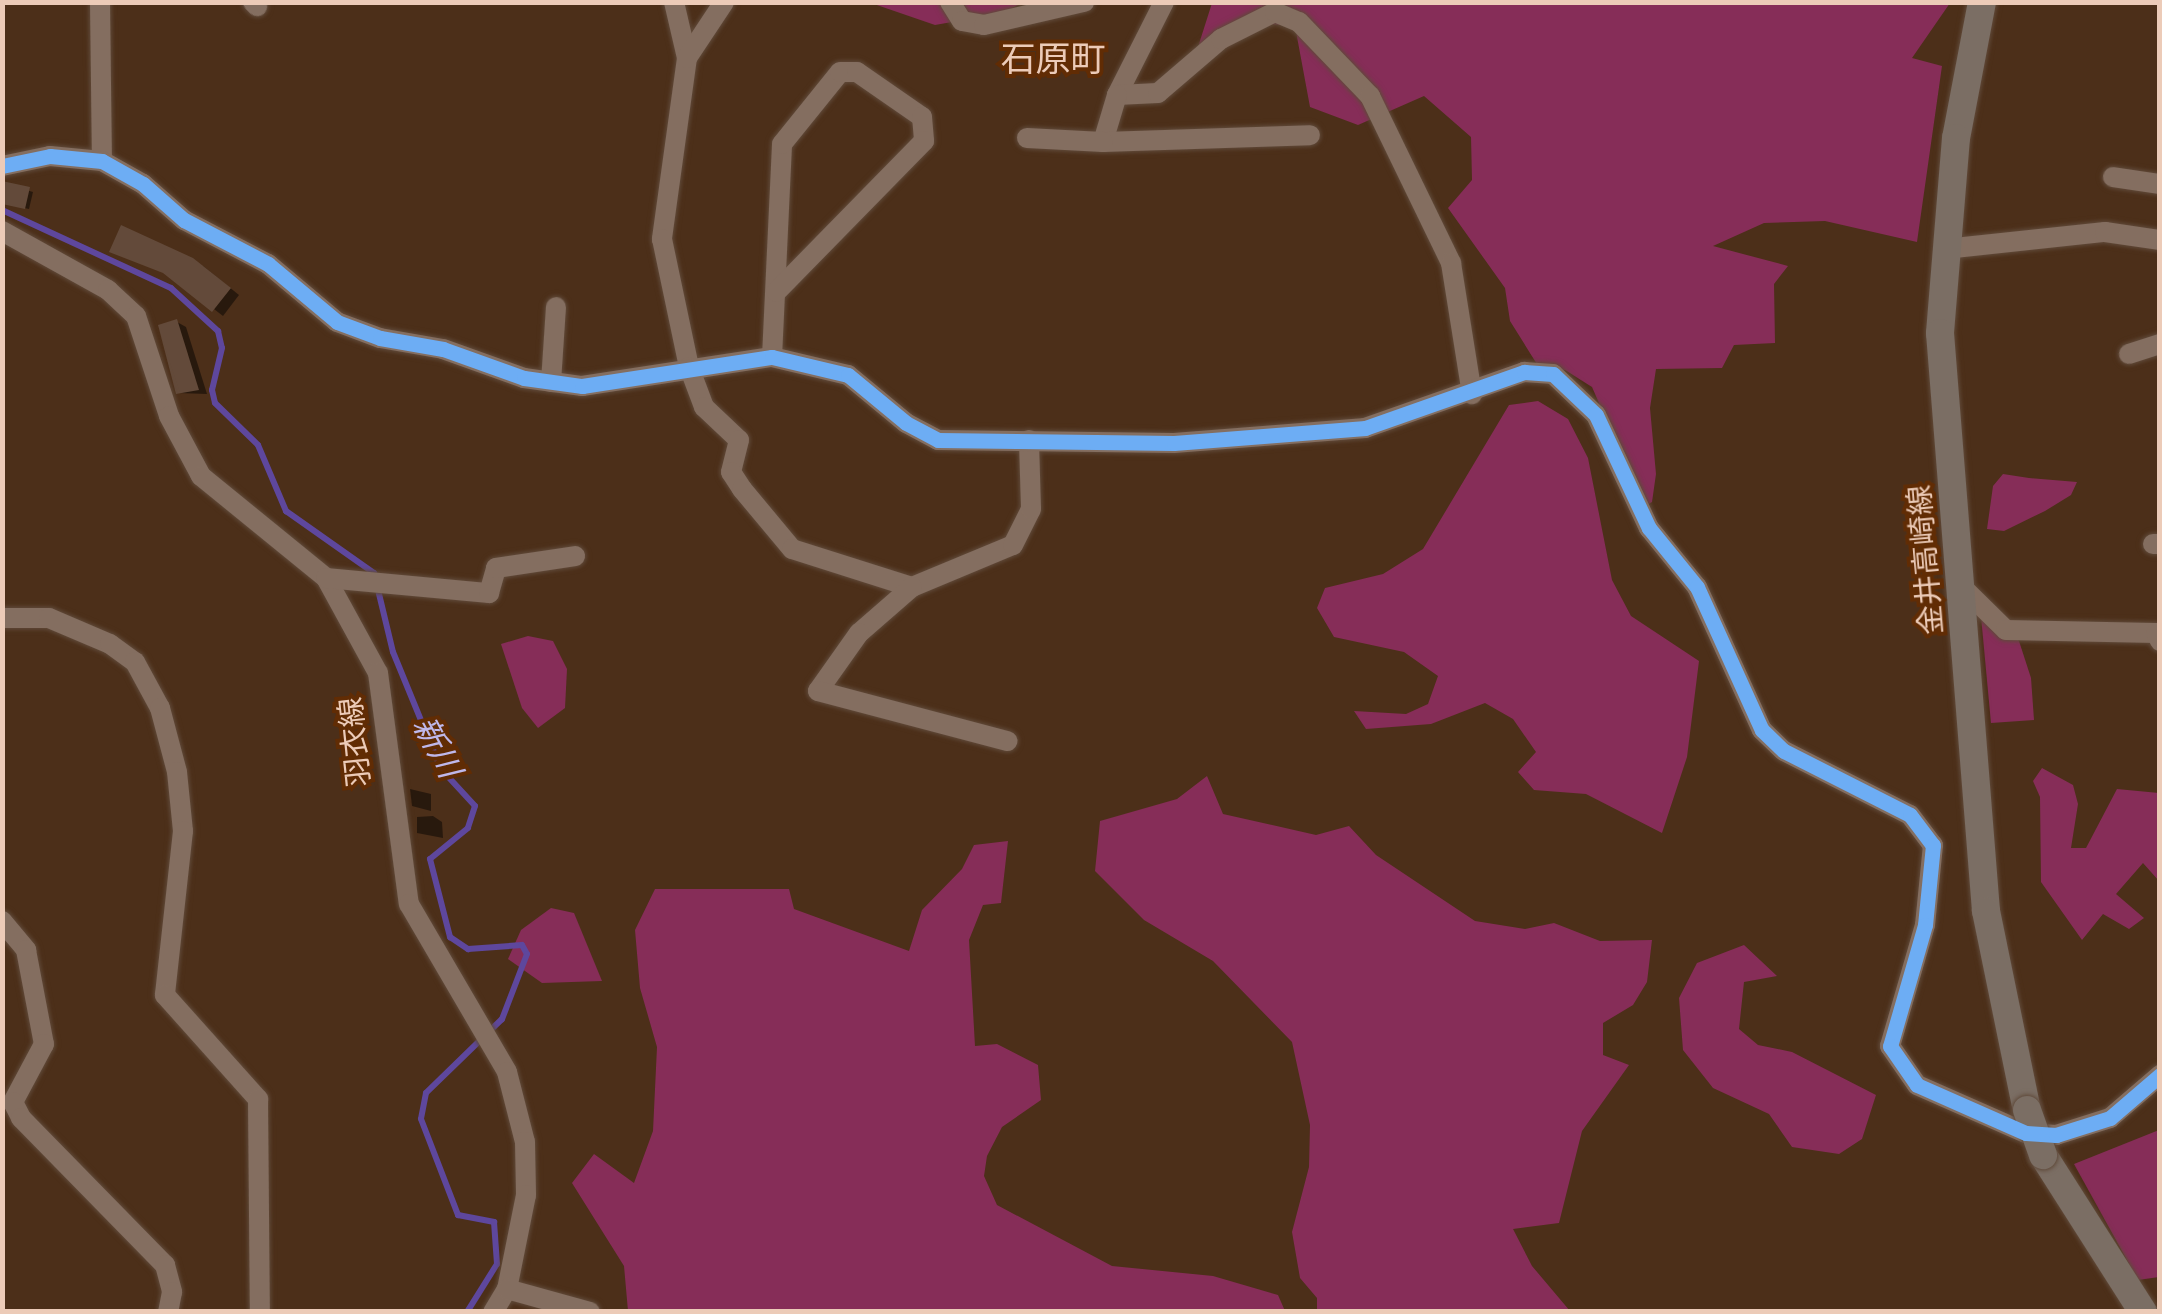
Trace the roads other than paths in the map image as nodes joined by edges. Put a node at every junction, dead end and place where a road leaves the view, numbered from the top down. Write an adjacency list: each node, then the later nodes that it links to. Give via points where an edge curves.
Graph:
1 (100, 2): 13 (street)
2 (674, 2): 8 (street)
3 (724, 2): 8 (street)
4 (950, 2): 5 (street, via 962,21 984,25)
5 (1084, 2)
6 (1164, 2): 9 (street)
7 (1982, 2): 19 (main road, 金井高崎線, via 1956,138)
8 (687, 58): 25 (street, via 662,239)
9 (1117, 95): 12 (street); 27 (street, via 1158,93 1221,39 1256,19 1275,12 1299,22 1370,96 1451,263)
10 (1310, 135): 12 (street, via 1139,146)
11 (1027, 138): 12 (street)
12 (1103, 142)
13 (102, 160): 14 (street, via 50,156); 26 (street, via 184,220 268,264 338,322)
14 (2, 166)
15 (2113, 177): 16 (street)
16 (2160, 184)
17 (2, 231): 30 (street, 羽衣線, via 108,290 136,316 169,416 200,476)
18 (2160, 240): 19 (street, via 2105,232)
19 (1945, 249): 31 (main road, 金井高崎線, via 1940,333)
20 (776, 292): 20 (street, via 782,144 840,72 857,72 922,118 924,141); 24 (street)
21 (556, 307): 26 (street)
22 (2160, 344): 23 (street)
23 (2129, 354)
24 (772, 357): 25 (street); 28 (street, via 848,375 938,440)
25 (689, 366): 26 (street, via 582,386); 32 (street, via 704,407 739,440 730,472 792,549)
26 (551, 382)
27 (1472, 394): 28 (street, via 1365,428 1174,443); 37 (street, via 1524,372 1553,374 1596,415 1649,528 1697,587 1762,730 1784,751 1910,815 1933,846 1925,925 1890,1046 1917,1086 2026,1132 2056,1134 2110,1118)
28 (1029, 440): 32 (street, via 1031,509 1013,546)
29 (574, 556): 30 (street, via 496,568 490,593)
30 (326, 578): 38 (street, 羽衣線, via 378,672 409,904 507,1072 521,1125 526,1195)
31 (1961, 586): 34 (street, via 2006,630 2156,633); 43 (main road, 金井高崎線, bridge, via 1986,911 2026,1110 2043,1156)
32 (912, 588): 35 (street, via 859,633 818,691)
33 (2, 618): 40 (street, via 49,618 110,644 135,662 160,708 184,831 166,995 258,1099)
34 (2160, 641)
35 (1007, 741)
36 (2, 921): 39 (street, via 26,950 44,1044 13,1102 21,1118 165,1265 172,1292)
37 (2160, 1075)
38 (507, 1288): 41 (street, 羽衣線); 42 (street)
39 (168, 1312)
40 (260, 1312)
41 (493, 1312)
42 (590, 1312)
43 (2143, 1312)

